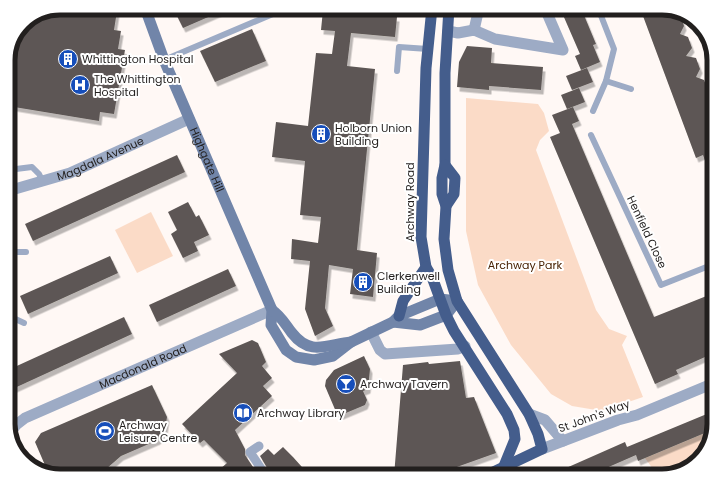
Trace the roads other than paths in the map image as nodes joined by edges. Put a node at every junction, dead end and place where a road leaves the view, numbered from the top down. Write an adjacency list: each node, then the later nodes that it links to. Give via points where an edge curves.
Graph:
1 (148, 15): 11 (main road, Highgate Hill)
2 (270, 15): 11 (lane)
3 (432, 15): 10 (highway, Archway Road)
4 (449, 15): 9 (highway)
5 (477, 15): 8 (street)
6 (547, 15): 8 (street, via 564,50 495,39)
7 (601, 15): 13 (lane, via 614,49)
8 (474, 30): 9 (street, via 458,33)
9 (448, 31): 26 (highway, via 442,194 446,206 444,239 448,270)
10 (428, 49): 12 (lane, via 399,47); 23 (highway, Archway Road, via 421,237)
11 (164, 60): 16 (main road, Highgate Hill)
12 (397, 70)
13 (606, 81): 14 (lane); 15 (lane)
14 (631, 89)
15 (593, 111)
16 (189, 119): 19 (street, Magdala Avenue, via 70,173); 27 (main road, Highgate Hill)
17 (591, 135): 24 (lane, Henfield Close, via 661,285)
18 (15, 169): 19 (lane, via 32,167)
19 (43, 182): 20 (street, Magdala Avenue)
20 (15, 189)
21 (15, 252): 22 (lane)
22 (26, 252)
23 (426, 267): 25 (highway, Archway Road); 30 (highway, via 403,301)
24 (707, 267)
25 (440, 299): 26 (main road); 28 (highway, Archway Road); 30 (main road)
26 (457, 300): 28 (main road); 36 (highway)
27 (272, 310): 33 (main road, Highgate Hill, via 304,345 322,347); 33 (main road, Highgate Hill, via 270,321 273,329 282,346 296,357 307,360 324,359 337,354); 37 (street, Macdonald Road)
28 (446, 315): 30 (main road, via 420,325); 34 (highway, Archway Road)
29 (15, 319): 31 (lane)
30 (396, 319): 32 (main road)
31 (24, 323)
32 (371, 332): 33 (main road); 34 (street, via 380,350 385,354 458,349)
33 (351, 342)
34 (465, 346): 41 (highway, Archway Road, via 507,414 514,430 515,439)
35 (707, 386): 38 (street, St John's Way, via 637,415)
36 (529, 414): 38 (street, via 545,420); 40 (highway)
37 (15, 424)
38 (563, 441): 40 (street, St John's Way)
39 (260, 446): 42 (street, via 250,452)
40 (542, 449): 41 (highway, St John's Way)
41 (504, 466): 43 (highway, St John's Way)
42 (261, 469)
43 (498, 469)

